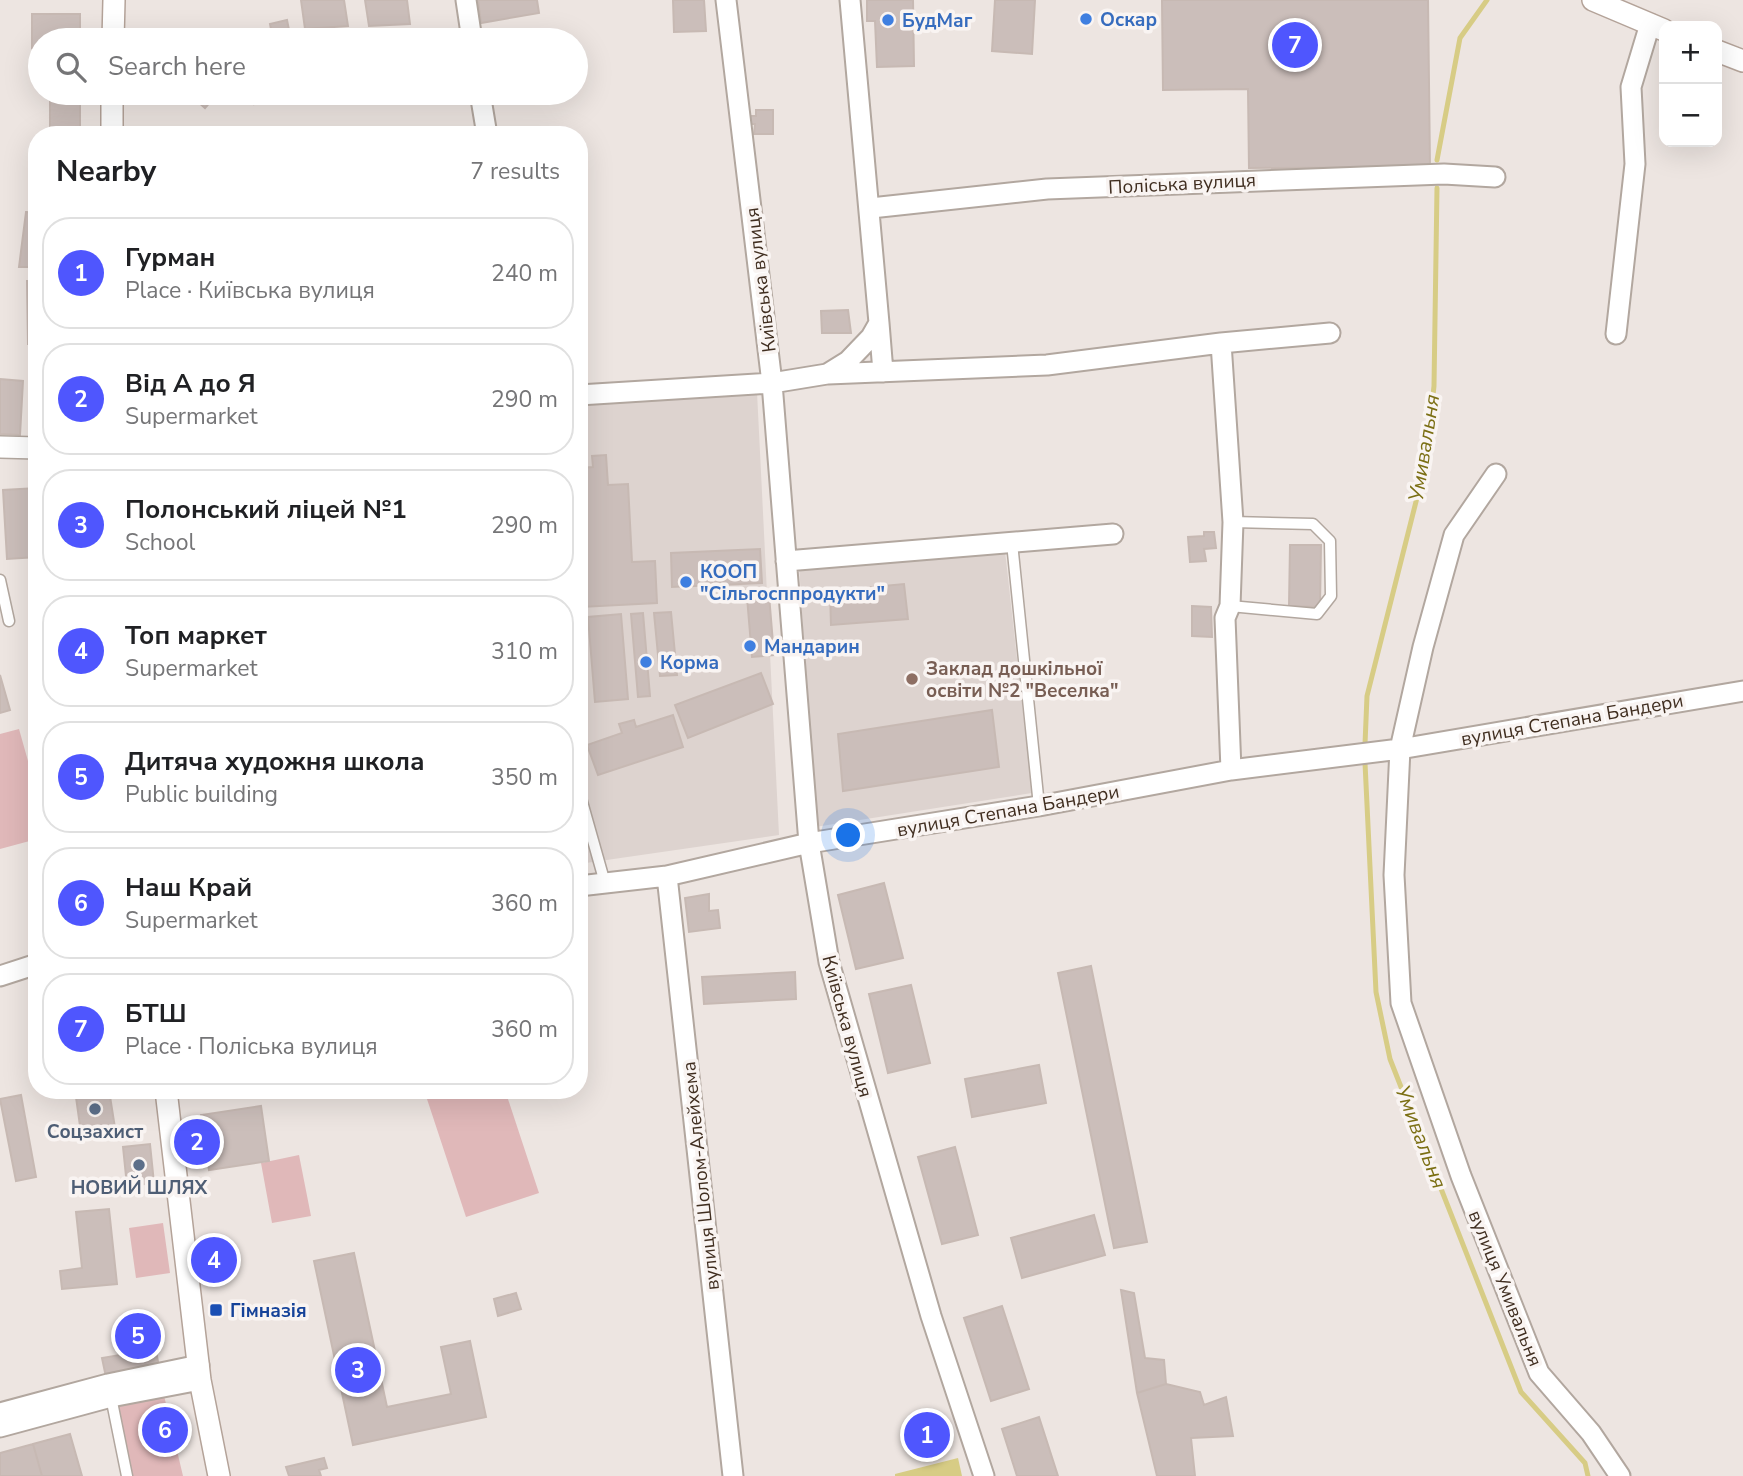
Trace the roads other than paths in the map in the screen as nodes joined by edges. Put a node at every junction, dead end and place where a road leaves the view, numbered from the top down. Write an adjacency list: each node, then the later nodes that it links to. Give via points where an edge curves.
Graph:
1 (114, 0): 7 (main road)
2 (466, 0): 8 (street)
3 (726, 0): 23 (street, Київська вулиця)
4 (850, 0): 16 (street)
5 (1593, 0): 6 (main road)
6 (1657, 27): 19 (street, via 1631,87 1635,164)
7 (113, 28)
8 (470, 28)
9 (1722, 53): 10 (main road)
10 (1743, 61)
11 (113, 105): 13 (main road)
12 (482, 105): 14 (street)
13 (112, 126)
14 (486, 126)
15 (1495, 177): 16 (street, Поліська вулиця, via 1430,174 1061,189)
16 (871, 208): 17 (street)
17 (879, 323): 21 (street); 22 (street, via 848,361)
18 (1330, 333): 20 (street)
19 (1616, 334)
20 (1221, 343): 21 (street, via 1046,365); 28 (street)
21 (883, 372): 22 (street)
22 (827, 374): 23 (street)
23 (772, 383): 24 (street); 31 (street, Київська вулиця)
24 (588, 394)
25 (0, 447): 26 (main road)
26 (28, 448)
27 (1496, 474): 36 (street, via 1454,536)
28 (1233, 522): 33 (street); 33 (lane, via 1313,524 1330,541 1331,596 1317,614)
29 (1113, 534): 30 (street)
30 (1012, 542): 31 (street); 38 (lane)
31 (786, 561): 40 (street, Київська вулиця)
32 (0, 580): 34 (lane)
33 (1230, 606): 37 (street, via 1225,618)
34 (9, 621)
35 (1743, 691): 36 (street, вулиця Степана Бандери)
36 (1400, 749): 37 (street, вулиця Степана Бандери); 55 (street, вулиця Умивальня, via 1394,875 1401,1003 1417,1056 1539,1373 1591,1433)
37 (1231, 770): 38 (street, вулиця Степана Бандери)
38 (1039, 806): 40 (street, вулиця Степана Бандери)
39 (588, 823): 42 (lane)
40 (809, 843): 41 (street, вулиця Степана Бандери); 54 (street, Київська вулиця, via 829,962 931,1316)
41 (667, 876): 42 (street, вулиця Степана Бандери); 53 (street, вулиця Шолом-Алейхема)
42 (605, 883): 43 (street, вулиця Степана Бандери)
43 (588, 885)
44 (28, 967): 45 (street)
45 (0, 976)
46 (167, 1099): 47 (main road)
47 (200, 1373): 48 (street); 49 (street, via 108,1384); 52 (main road)
48 (111, 1397): 50 (street); 51 (lane)
49 (0, 1413)
50 (0, 1427)
51 (127, 1476)
52 (219, 1476)
53 (733, 1476)
54 (984, 1476)
55 (1620, 1476)

